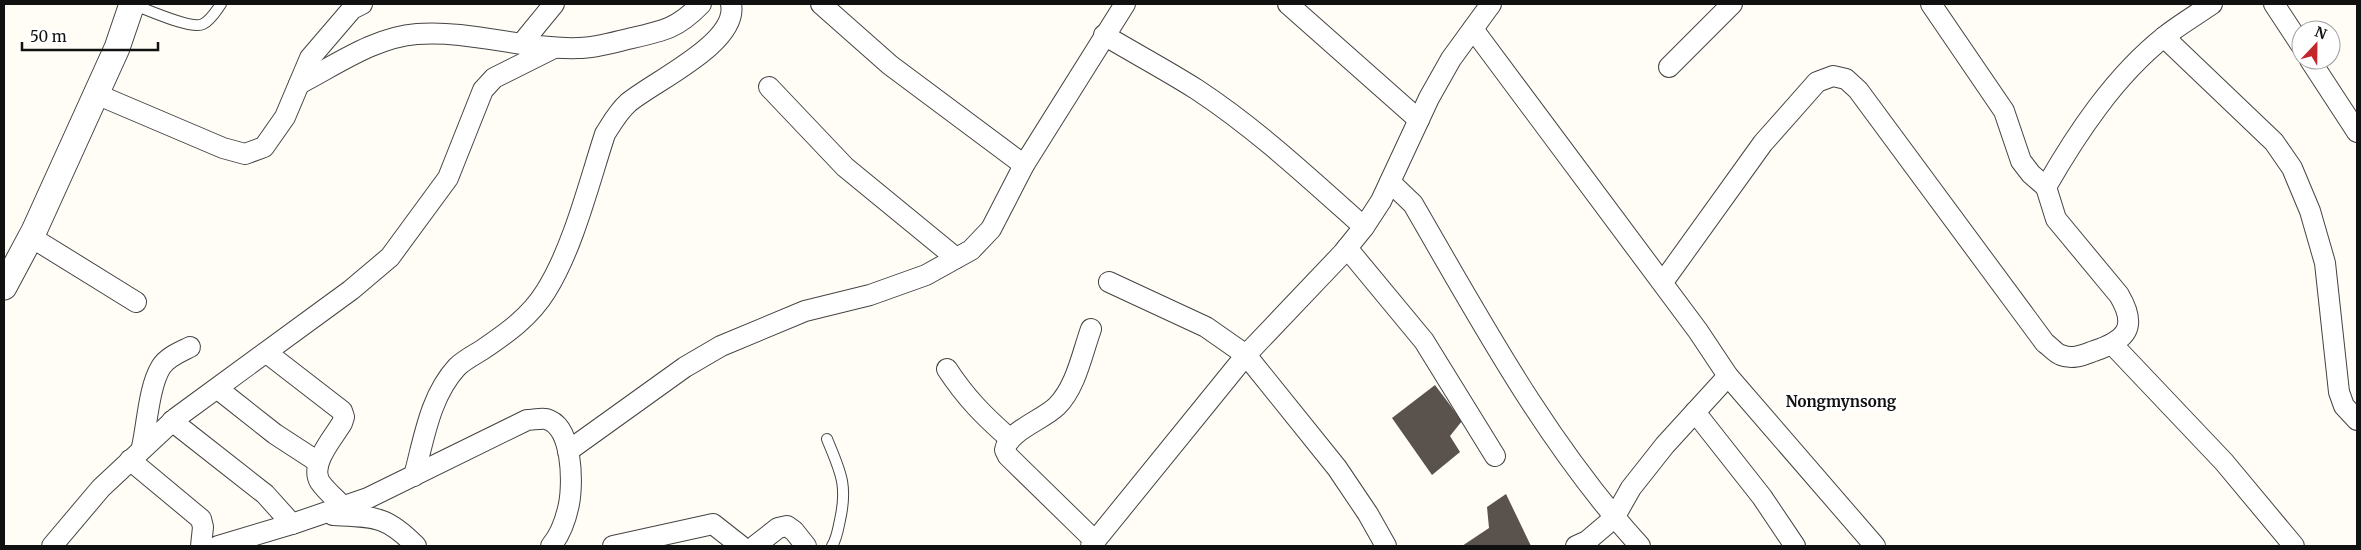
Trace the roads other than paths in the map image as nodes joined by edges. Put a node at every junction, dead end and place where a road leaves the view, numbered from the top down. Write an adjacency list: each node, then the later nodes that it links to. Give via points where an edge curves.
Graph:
1 (132, 4): 2 (lane, via 202,25); 25 (street)
2 (222, 4)
3 (362, 4): 23 (street, via 352,9 310,58)
4 (554, 4): 19 (street)
5 (701, 4): 20 (street, via 686,20 659,32 581,48)
6 (731, 4): 56 (street, via 731,21 720,36 703,52 627,104 615,117 606,134 565,252 546,290 532,310 512,329 459,366 443,384 434,404)
7 (821, 4): 28 (street, via 890,65)
8 (1125, 4): 17 (street)
9 (1288, 4): 26 (street)
10 (1491, 4): 15 (street)
11 (1732, 4): 21 (street)
12 (1930, 4): 30 (street, via 2004,111 2020,161)
13 (2212, 4): 18 (street)
14 (2274, 4): 16 (street)
15 (1474, 29): 26 (street, via 1452,59); 36 (street)
16 (2291, 30)
17 (1104, 35): 28 (street); 31 (street, via 1196,90 1268,142)
18 (2164, 37): 30 (street, via 2129,70 2094,113); 48 (street, via 2274,142 2292,168 2310,211 2325,263 2340,392 2344,406)
19 (522, 42): 20 (street); 23 (street, via 452,33 415,34 383,40)
20 (554, 48): 42 (street, via 494,78 483,90 448,178 390,257)
21 (1669, 67)
22 (2317, 70): 27 (street)
23 (299, 84): 25 (street, via 285,116 264,148 245,154 223,148)
24 (769, 87): 34 (street, via 845,167)
25 (96, 94): 32 (street)
26 (1420, 120): 29 (street)
27 (2357, 132)
28 (1024, 165): 34 (street, via 991,229 971,250)
29 (1390, 182): 31 (street); 59 (street, via 1414,204 1528,401)
30 (2046, 187): 40 (street, via 2056,219 2126,307 2129,325 2126,333)
31 (1364, 227): 33 (street)
32 (31, 237): 37 (street); 38 (street)
33 (1347, 248): 43 (street); 54 (street, via 1424,341)
34 (956, 258): 52 (street, via 926,276 870,295 805,311 721,346 686,366)
35 (1109, 282): 43 (street, via 1206,328)
36 (1663, 282): 40 (street, via 1763,143 1817,82 1833,76 1846,79 1858,90 2045,343 2060,355 2075,358); 45 (street)
37 (4, 286)
38 (136, 302)
39 (1091, 329): 50 (street, via 1068,393 1056,407)
40 (2113, 345): 77 (street, via 2224,462)
41 (190, 346): 53 (street, via 161,366)
42 (267, 353): 46 (street); 55 (street, via 342,411 342,422)
43 (1246, 355): 61 (street); 72 (street, via 1337,468)
44 (947, 369): 50 (street, via 963,394)
45 (1728, 376): 47 (street); 76 (street)
46 (218, 390): 49 (street); 55 (street)
47 (1695, 412): 59 (street, via 1631,488); 75 (street, via 1762,497)
48 (2357, 420)
49 (172, 421): 53 (street); 60 (street, via 265,494)
50 (1009, 438): 61 (street, via 1004,450 1008,456)
51 (827, 439): 71 (lane, via 845,500)
52 (568, 451): 56 (street, via 566,439 557,426 546,419 527,420); 62 (street, via 572,480 564,524)
53 (136, 454): 63 (street, via 101,488); 64 (street, via 201,519)
54 (1495, 456)
55 (318, 462): 57 (street, via 319,481)
56 (414, 476): 57 (street)
57 (344, 507): 58 (street)
58 (323, 514): 60 (street); 66 (street, via 384,521 398,528)
59 (1614, 518): 73 (street); 74 (street)
60 (292, 524): 65 (street)
61 (1093, 544)
62 (556, 545)
63 (52, 546)
64 (201, 546)
65 (218, 546)
66 (416, 546)
67 (613, 546): 68 (street, via 704,524 713,524)
68 (741, 546)
69 (755, 546): 70 (street, via 778,528 787,526)
70 (806, 546)
71 (832, 546)
72 (1386, 546)
73 (1576, 546)
74 (1640, 546)
75 (1795, 546)
76 (1875, 546)
77 (2294, 546)

